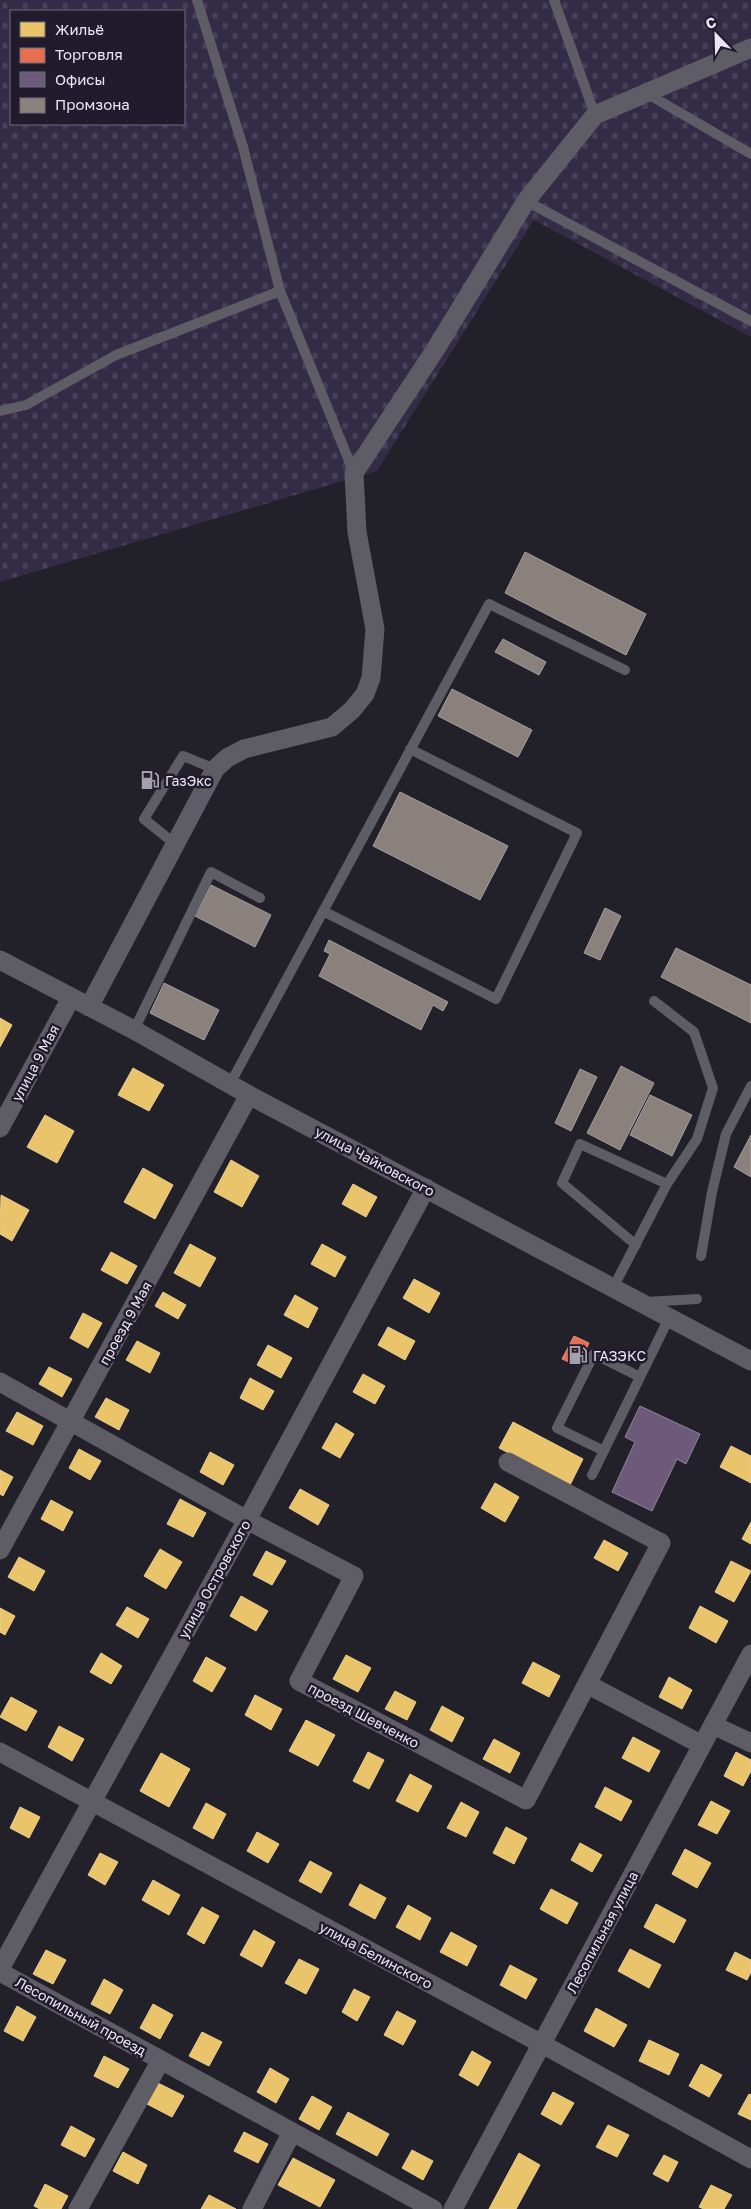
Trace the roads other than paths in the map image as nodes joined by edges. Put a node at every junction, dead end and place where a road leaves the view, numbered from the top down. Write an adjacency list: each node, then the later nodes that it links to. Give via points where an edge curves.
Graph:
1 (197, 0): 8 (lane, via 243,147)
2 (554, 0): 5 (lane)
3 (751, 48): 4 (street)
4 (645, 92): 5 (street); 6 (lane)
5 (595, 114): 7 (street)
6 (751, 154)
7 (526, 201): 9 (lane); 11 (street, via 435,350)
8 (280, 291): 10 (lane, via 116,355 26,405); 11 (lane)
9 (751, 321)
10 (0, 411)
11 (354, 473): 14 (street, via 357,532 375,628 371,678 365,694 332,727 244,749)
12 (625, 670): 13 (lane, via 489,604)
13 (410, 749): 17 (lane); 17 (lane, via 577,834 496,999)
14 (215, 769): 15 (street); 15 (lane, via 183,756 144,820)
15 (175, 844): 21 (street)
16 (260, 898): 22 (lane, via 211,872)
17 (323, 911): 23 (lane)
18 (0, 960): 19 (street, улица Чайковского)
19 (70, 998): 21 (street, улица Чайковского); 26 (street, улица 9 Мая)
20 (654, 1001): 27 (lane, via 694,1032 713,1088 697,1139)
21 (89, 1007): 22 (street, улица Чайковского)
22 (134, 1030): 23 (street, улица Чайковского)
23 (230, 1084): 25 (street, улица Чайковского)
24 (751, 1086): 30 (lane, via 726,1134)
25 (250, 1095): 28 (street, улица Чайковского); 38 (street, проезд 9 Мая)
26 (0, 1128)
27 (667, 1184): 29 (lane); 29 (lane, via 580,1144 562,1182)
28 (426, 1188): 31 (street, улица Чайковского); 42 (street, улица Островского)
29 (636, 1245): 31 (lane)
30 (701, 1256)
31 (613, 1288): 33 (street, улица Чайковского)
32 (697, 1299): 33 (lane)
33 (639, 1302): 34 (street, улица Чайковского)
34 (669, 1318): 35 (street, улица Чайковского); 36 (lane)
35 (751, 1360)
36 (640, 1377): 39 (lane); 39 (lane, via 594,1354 557,1428)
37 (0, 1382): 38 (street)
38 (71, 1421): 42 (street); 43 (street, проезд 9 Мая)
39 (604, 1451): 41 (lane)
40 (508, 1462): 45 (street, проезд Шевченко, via 661,1543)
41 (592, 1475)
42 (247, 1520): 45 (street, проезд Шевченко, via 354,1576 299,1681 526,1800); 50 (street, улица Островского)
43 (0, 1550)
44 (751, 1654): 46 (street, Лесопильная улица)
45 (587, 1684): 48 (street)
46 (713, 1725): 47 (street); 48 (street, Лесопильная улица)
47 (751, 1743)
48 (702, 1745): 52 (street, Лесопильная улица)
49 (0, 1752): 50 (street, улица Белинского)
50 (92, 1802): 51 (street, улица Островского); 52 (street, улица Белинского)
51 (0, 1971): 53 (street, Лесопильный проезд)
52 (542, 2044): 55 (street, улица Белинского); 59 (street, Лесопильная улица)
53 (161, 2060): 54 (street, Лесопильный проезд); 56 (street, Лесопильный проезд)
54 (292, 2132): 57 (street); 58 (street, Лесопильный проезд)
55 (751, 2159)
56 (78, 2209)
57 (252, 2209)
58 (433, 2209)
59 (454, 2209)

